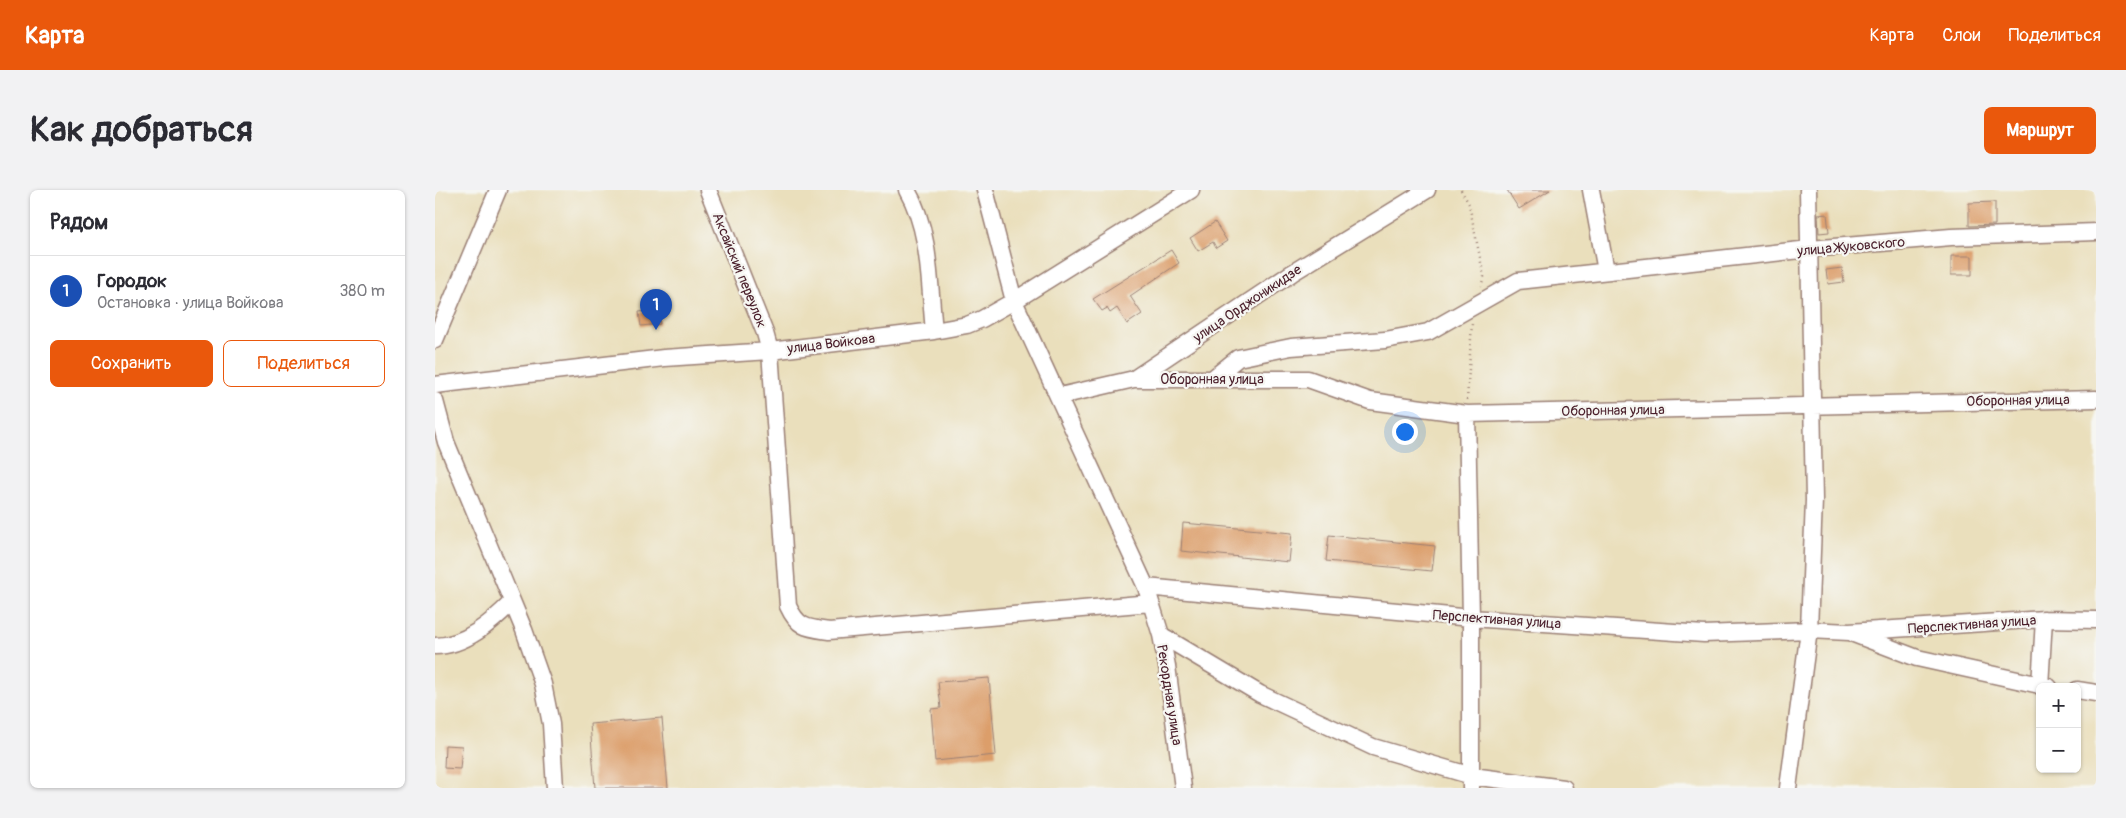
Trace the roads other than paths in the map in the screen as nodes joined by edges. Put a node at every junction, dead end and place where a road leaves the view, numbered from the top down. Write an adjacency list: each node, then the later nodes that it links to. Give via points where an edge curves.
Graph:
1 (498, 190): 14 (street)
2 (708, 190): 15 (street, Аксайский переулок)
3 (907, 190): 13 (street, via 924,234)
4 (985, 190): 12 (street, Рекордная улица)
5 (1191, 190): 12 (street, улица Войкова)
6 (1427, 190): 16 (street, улица Орджоникидзе, via 1292,273)
7 (1591, 190): 11 (street)
8 (1808, 190): 10 (street)
9 (2096, 232): 10 (street, улица Жуковского, via 1951,237)
10 (1810, 249): 11 (street, улица Жуковского); 22 (street)
11 (1606, 271): 17 (street, улица Жуковского, via 1518,282 1428,332 1385,340 1291,347 1239,358)
12 (1014, 301): 13 (street, улица Войкова, via 982,319); 19 (street, Рекордная улица)
13 (934, 331): 15 (street, улица Войкова)
14 (435, 340)
15 (769, 351): 18 (street, улица Войкова, via 664,358); 24 (street, Аксайский переулок, via 788,606 794,619 805,628 829,630)
16 (1134, 379): 17 (street, Оборонная улица); 19 (street, улица Орджоникидзе)
17 (1212, 379): 23 (street, Оборонная улица, via 1308,379 1370,401)
18 (435, 385)
19 (1060, 396): 24 (street, Рекордная улица)
20 (2096, 399): 22 (street, Оборонная улица)
21 (435, 401): 25 (street, via 447,442)
22 (1813, 405): 23 (street, Оборонная улица); 29 (street, via 1814,500)
23 (1467, 414): 26 (street)
24 (1149, 595): 26 (street, Перспективная улица); 31 (street, Рекордная улица)
25 (512, 602): 32 (street, via 473,634); 38 (street, via 543,684 551,724)
26 (1471, 618): 29 (street, Перспективная улица, via 1704,634); 37 (street)
27 (2044, 619): 28 (street, Перспективная улица); 30 (street, Перспективная улица); 33 (street)
28 (2096, 620)
29 (1809, 630): 30 (street, Перспективная улица); 41 (street)
30 (1849, 632): 34 (street, Перспективная улица, via 1917,658)
31 (1161, 635): 37 (street, via 1260,694 1335,730); 39 (street, Рекордная улица)
32 (437, 651)
33 (2045, 683)
34 (2036, 684)
35 (2081, 691): 36 (street)
36 (2096, 693)
37 (1471, 782): 40 (street)
38 (555, 788)
39 (1183, 788)
40 (1564, 788)
41 (1788, 788)

